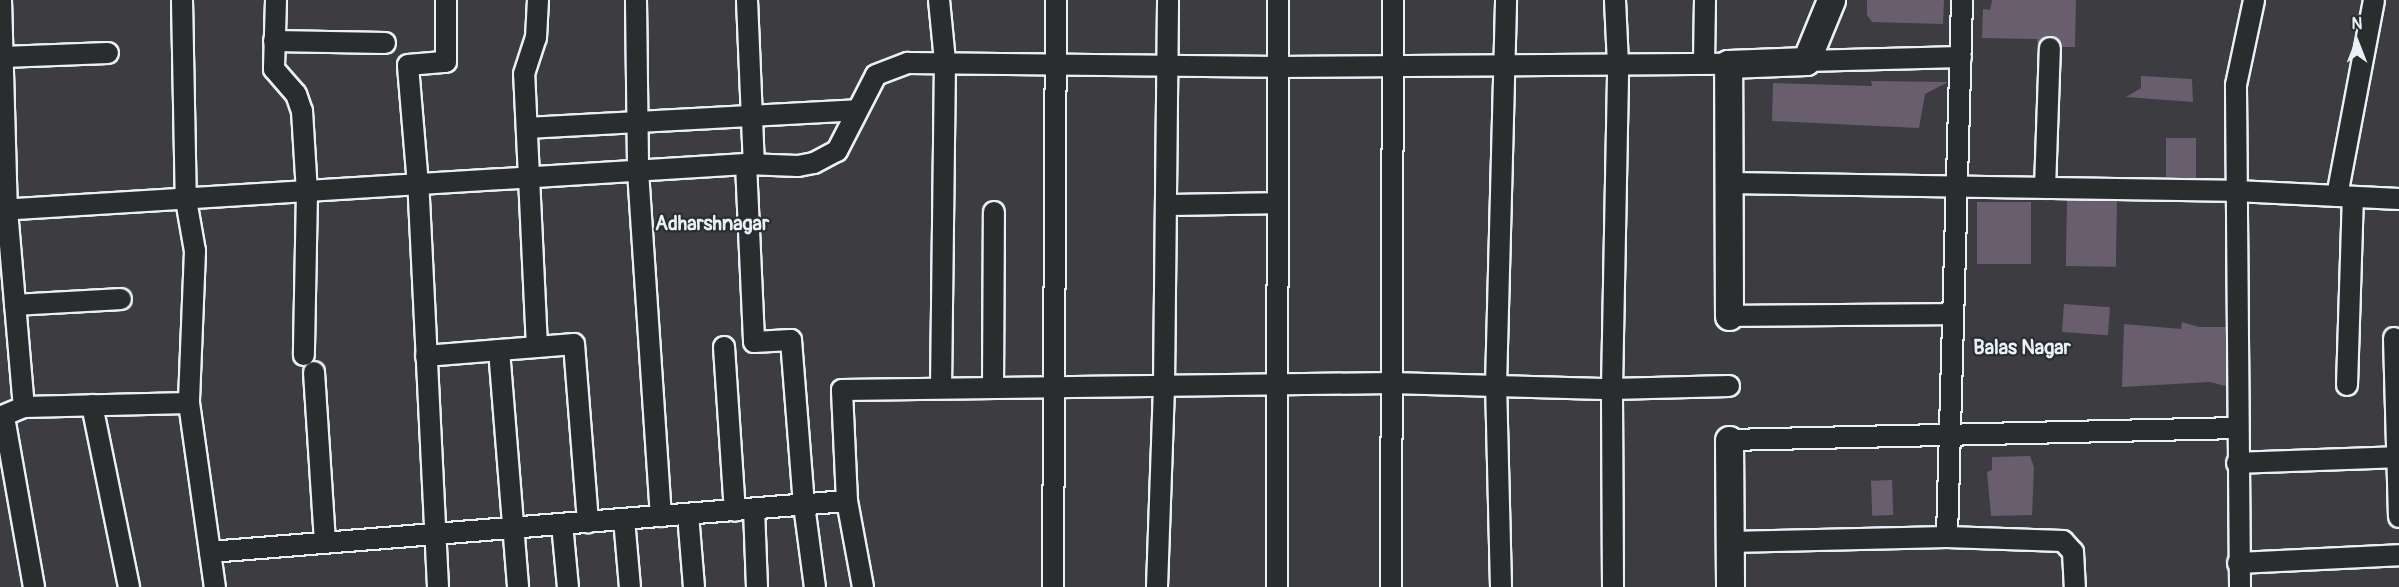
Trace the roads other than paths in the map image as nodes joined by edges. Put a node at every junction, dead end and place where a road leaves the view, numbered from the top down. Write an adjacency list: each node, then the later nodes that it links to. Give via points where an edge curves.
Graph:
1 (1, 0): 24 (street)
2 (182, 0): 50 (street)
3 (276, 0): 20 (street)
4 (446, 0): 43 (street, via 446,62 408,65)
5 (538, 0): 38 (street, via 536,38 524,74)
6 (636, 0): 37 (street)
7 (747, 0): 36 (street)
8 (939, 0): 26 (street)
9 (1056, 0): 32 (street)
10 (1168, 0): 33 (street)
11 (1278, 0): 34 (street)
12 (1392, 0): 31 (street)
13 (1506, 0): 28 (street)
14 (1615, 0): 29 (street)
15 (1705, 0): 30 (street)
16 (1831, 0): 27 (street)
17 (1962, 0): 25 (street)
18 (2254, 0): 46 (street, via 2236,85)
19 (2374, 0): 48 (street)
20 (273, 41): 21 (street); 47 (street, via 274,69 296,94 302,111)
21 (385, 43)
22 (2050, 48): 45 (street)
23 (108, 53): 24 (street)
24 (3, 57): 53 (street)
25 (1961, 57): 27 (street); 44 (street)
26 (945, 61): 32 (street); 35 (street, via 908,63 884,70 876,75); 73 (street)
27 (1806, 61): 30 (street)
28 (1504, 63): 29 (street); 31 (street); 68 (street)
29 (1618, 63): 30 (street); 75 (street)
30 (1716, 63): 42 (street)
31 (1392, 64): 34 (street); 66 (street)
32 (1057, 67): 33 (street); 72 (street)
33 (1168, 67): 34 (street); 52 (street)
34 (1278, 68): 51 (street)
35 (856, 110): 36 (street); 39 (street, via 842,145 823,159 798,166)
36 (752, 115): 37 (street); 39 (street)
37 (637, 121): 38 (street); 40 (street)
38 (527, 128): 41 (street)
39 (750, 164): 40 (street); 86 (street, via 754,342 791,340)
40 (638, 171): 41 (street); 89 (street)
41 (530, 178): 43 (street); 59 (street)
42 (1728, 183): 44 (street); 58 (street)
43 (418, 185): 47 (street); 65 (street)
44 (1957, 187): 45 (street); 57 (street)
45 (2045, 188): 46 (street)
46 (2236, 191): 48 (street); 80 (street)
47 (307, 192): 50 (street); 98 (street, via 309,364)
48 (2345, 196): 49 (street); 69 (street)
49 (2399, 199)
50 (186, 200): 53 (street); 76 (street, via 195,251)
51 (1277, 203): 52 (street); 67 (street)
52 (1166, 205): 70 (street)
53 (4, 210): 56 (street)
54 (994, 212): 74 (street)
55 (121, 299): 56 (street)
56 (15, 305): 78 (street)
57 (1953, 314): 58 (street); 81 (street)
58 (1729, 316)
59 (536, 321): 61 (street); 62 (street)
60 (2394, 338): 83 (street)
61 (574, 344): 62 (street); 92 (street)
62 (537, 347): 64 (street)
63 (724, 347): 87 (street)
64 (499, 350): 65 (street); 94 (street)
65 (426, 356): 95 (street)
66 (1391, 383): 67 (street); 68 (street); 116 (street)
67 (1276, 384): 70 (street); 115 (street)
68 (1496, 385): 75 (street); 117 (street)
69 (2347, 385)
70 (1164, 386): 72 (street); 114 (street)
71 (1729, 386): 75 (street)
72 (1054, 387): 74 (street); 113 (street)
73 (941, 388): 74 (street); 85 (street, via 842,390)
74 (993, 388)
75 (1612, 389): 118 (street)
76 (189, 403): 77 (street); 99 (street)
77 (92, 405): 78 (street); 103 (street)
78 (24, 407): 79 (street)
79 (2, 417): 102 (street)
80 (2237, 428): 81 (street); 84 (street)
81 (1950, 434): 82 (street); 96 (street)
82 (1729, 440): 97 (street)
83 (2398, 457): 84 (street); 90 (street)
84 (2237, 463): 101 (street)
85 (847, 501): 86 (street); 112 (street)
86 (804, 505): 87 (street); 111 (street)
87 (744, 510): 88 (street); 110 (street)
88 (688, 514): 89 (street); 109 (street)
89 (661, 516): 91 (street)
90 (2399, 517)
91 (624, 519): 92 (street); 108 (street)
92 (588, 522): 93 (street)
93 (562, 524): 94 (street); 107 (street)
94 (512, 528): 95 (street); 106 (street)
95 (435, 534): 98 (street); 105 (street)
96 (1947, 537): 97 (street); 120 (street, via 2063,541 2073,552)
97 (1730, 542): 119 (street)
98 (325, 543): 99 (street)
99 (210, 552): 104 (street)
100 (2399, 555): 101 (street)
101 (2238, 563): 121 (street)
102 (34, 587)
103 (129, 587)
104 (215, 587)
105 (438, 587)
106 (518, 587)
107 (568, 587)
108 (630, 587)
109 (694, 587)
110 (757, 587)
111 (815, 587)
112 (863, 587)
113 (1053, 587)
114 (1157, 587)
115 (1277, 587)
116 (1391, 587)
117 (1501, 587)
118 (1613, 587)
119 (1730, 587)
120 (2075, 587)
121 (2240, 587)

